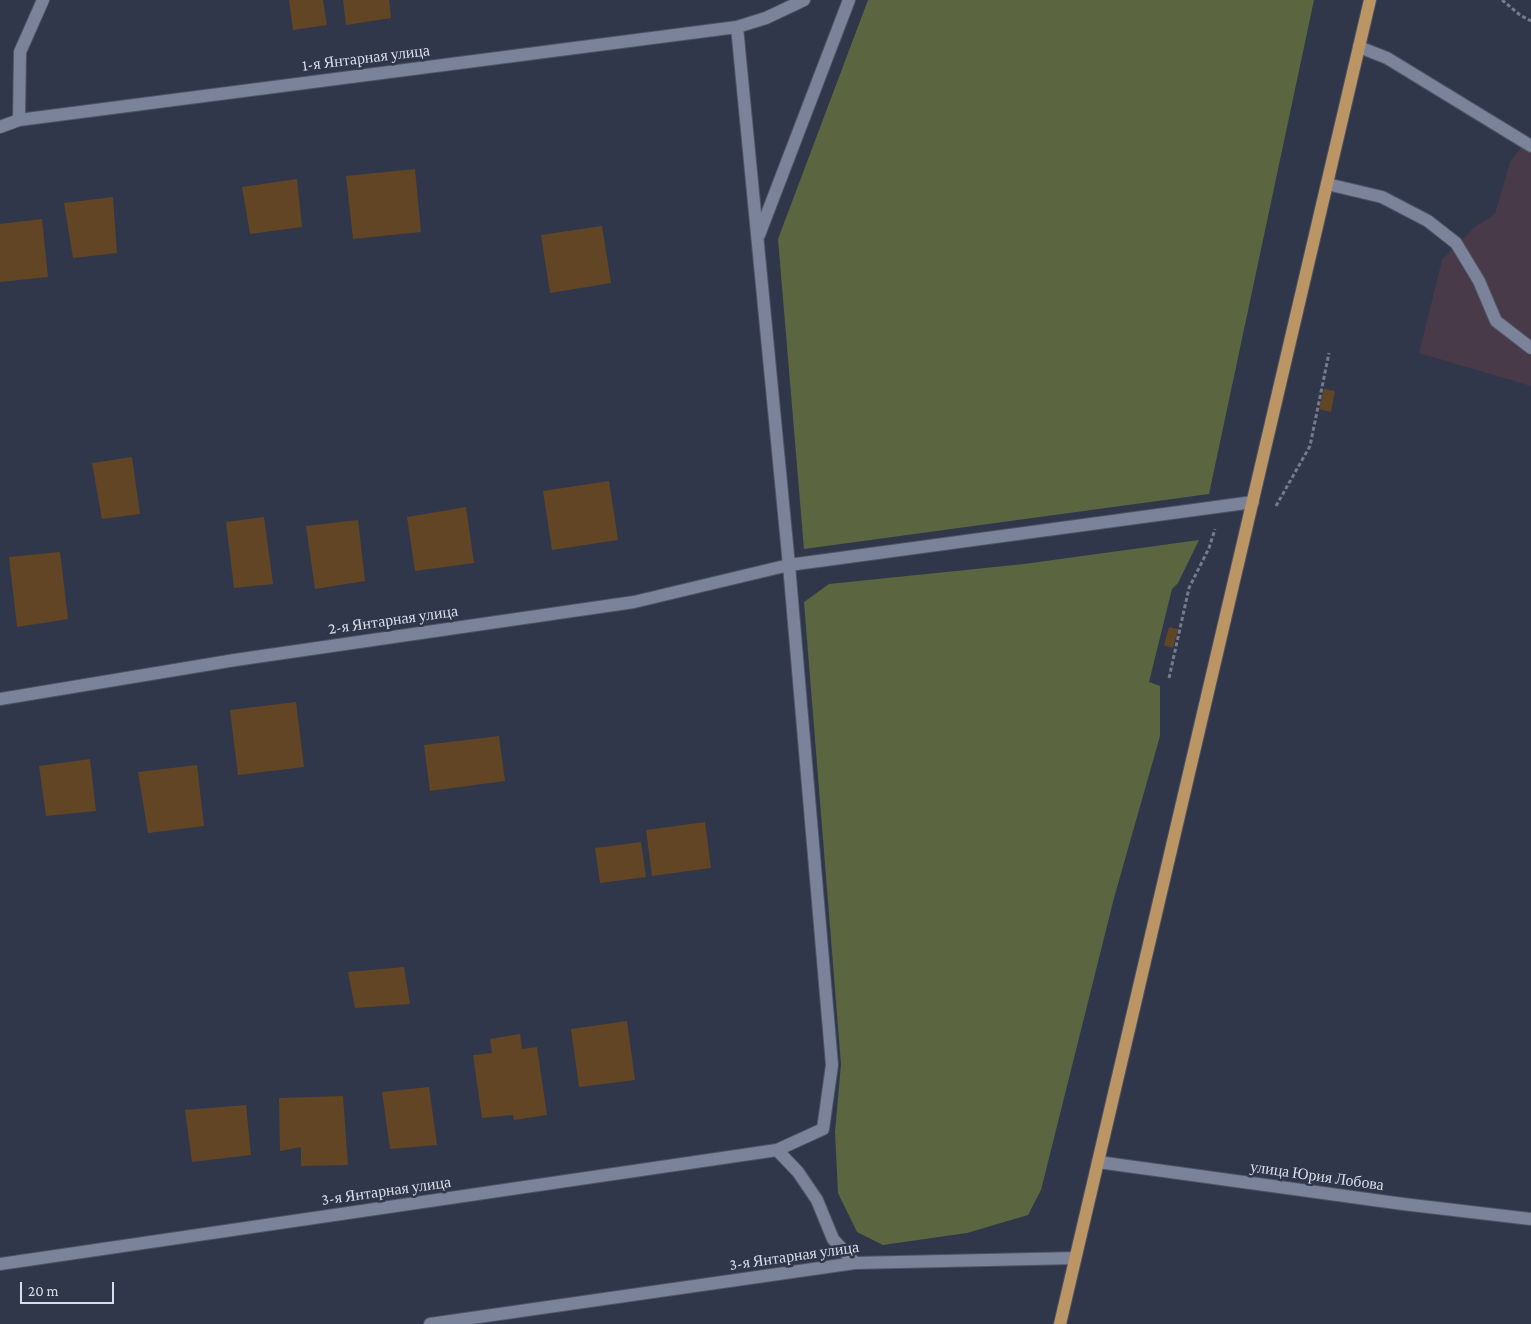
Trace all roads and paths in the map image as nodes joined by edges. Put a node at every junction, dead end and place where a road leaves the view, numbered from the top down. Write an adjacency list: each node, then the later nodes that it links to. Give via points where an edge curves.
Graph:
1 (43, 0): 9 (street, via 20,52)
2 (804, 0): 7 (street, 1-я Янтарная улица)
3 (849, 0): 13 (street)
4 (1370, 0): 8 (main road)
5 (1502, 0): 6 (path)
6 (1531, 21)
7 (737, 27): 9 (street, 1-я Янтарная улица); 13 (street)
8 (1359, 47): 11 (street, via 1387,58); 12 (main road)
9 (19, 120): 10 (street, 1-я Янтарная улица)
10 (0, 127)
11 (1531, 146)
12 (1327, 184): 14 (street, via 1382,197 1428,220 1456,243 1479,281 1496,321); 16 (main road)
13 (758, 237): 19 (street)
14 (1531, 348)
15 (1329, 353): 17 (path, via 1310,446)
16 (1253, 502): 19 (street, 2-я Янтарная улица); 23 (main road)
17 (1275, 508)
18 (1215, 529): 20 (path, via 1189,588)
19 (790, 566): 21 (street, 2-я Янтарная улица, via 634,602 245,658); 22 (street, 3-я Янтарная улица, via 832,1066 823,1129)
20 (1169, 678)
21 (0, 699)
22 (777, 1150): 26 (street, via 798,1172 817,1200 833,1238); 27 (street, 3-я Янтарная улица)
23 (1098, 1162): 24 (street, улица Юрия Лобова); 25 (main road)
24 (1531, 1219)
25 (1075, 1258): 26 (street, 3-я Янтарная улица); 29 (main road)
26 (855, 1263): 28 (street, 3-я Янтарная улица)
27 (0, 1264)
28 (430, 1324)
29 (1060, 1324)

